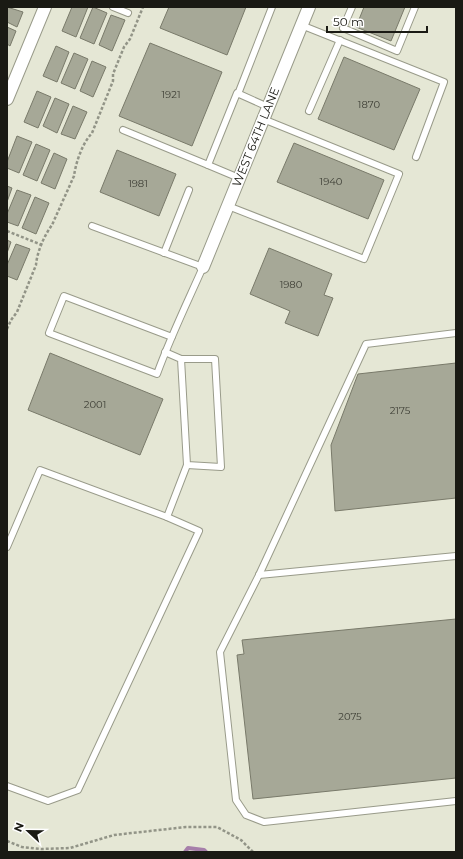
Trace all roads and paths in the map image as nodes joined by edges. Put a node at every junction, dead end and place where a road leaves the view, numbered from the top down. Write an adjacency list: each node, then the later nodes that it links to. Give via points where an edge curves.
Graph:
1 (45, 7): 12 (street)
2 (112, 7): 8 (lane)
3 (143, 7): 24 (path, via 124,47 113,74 113,81 92,133 87,138 68,190)
4 (272, 7): 11 (lane)
5 (309, 7): 9 (street, WEST 64TH LANE)
6 (352, 7): 7 (lane, via 343,28 397,51)
7 (415, 7)
8 (128, 13)
9 (301, 25): 10 (lane); 13 (street, WEST 64TH LANE)
10 (340, 40): 14 (lane); 17 (lane, via 444,82)
11 (238, 94): 13 (lane); 18 (lane)
12 (7, 99)
13 (268, 107): 15 (street, WEST 64TH LANE)
14 (309, 111)
15 (263, 119): 19 (street, WEST 64TH LANE); 21 (lane, via 399,174 364,259)
16 (123, 130): 18 (lane)
17 (416, 157)
18 (208, 165): 19 (lane)
19 (239, 178): 21 (street, WEST 64TH LANE)
20 (189, 190): 25 (lane)
21 (228, 206): 26 (street, WEST 64TH LANE)
22 (92, 226): 25 (lane)
23 (7, 231): 24 (path)
24 (42, 245): 27 (path, via 17,312)
25 (164, 253): 26 (lane)
26 (203, 267): 29 (lane)
27 (7, 329)
28 (456, 333): 36 (lane, via 366,344)
29 (172, 337): 30 (lane); 30 (lane, via 64,296 49,333 156,374)
30 (165, 352): 31 (lane)
31 (181, 359): 32 (lane); 32 (lane, via 215,359 221,468)
32 (187, 465): 33 (lane)
33 (167, 517): 34 (lane, via 40,470); 37 (lane, via 199,531 78,790 48,800)
34 (8, 542)
35 (456, 556): 36 (lane)
36 (259, 575): 38 (lane, via 220,652 236,800 246,815 264,822)
37 (7, 786)
38 (456, 802)
39 (7, 841): 40 (path, via 22,847 70,848 114,835 186,827 217,827 241,840)
40 (253, 852)

